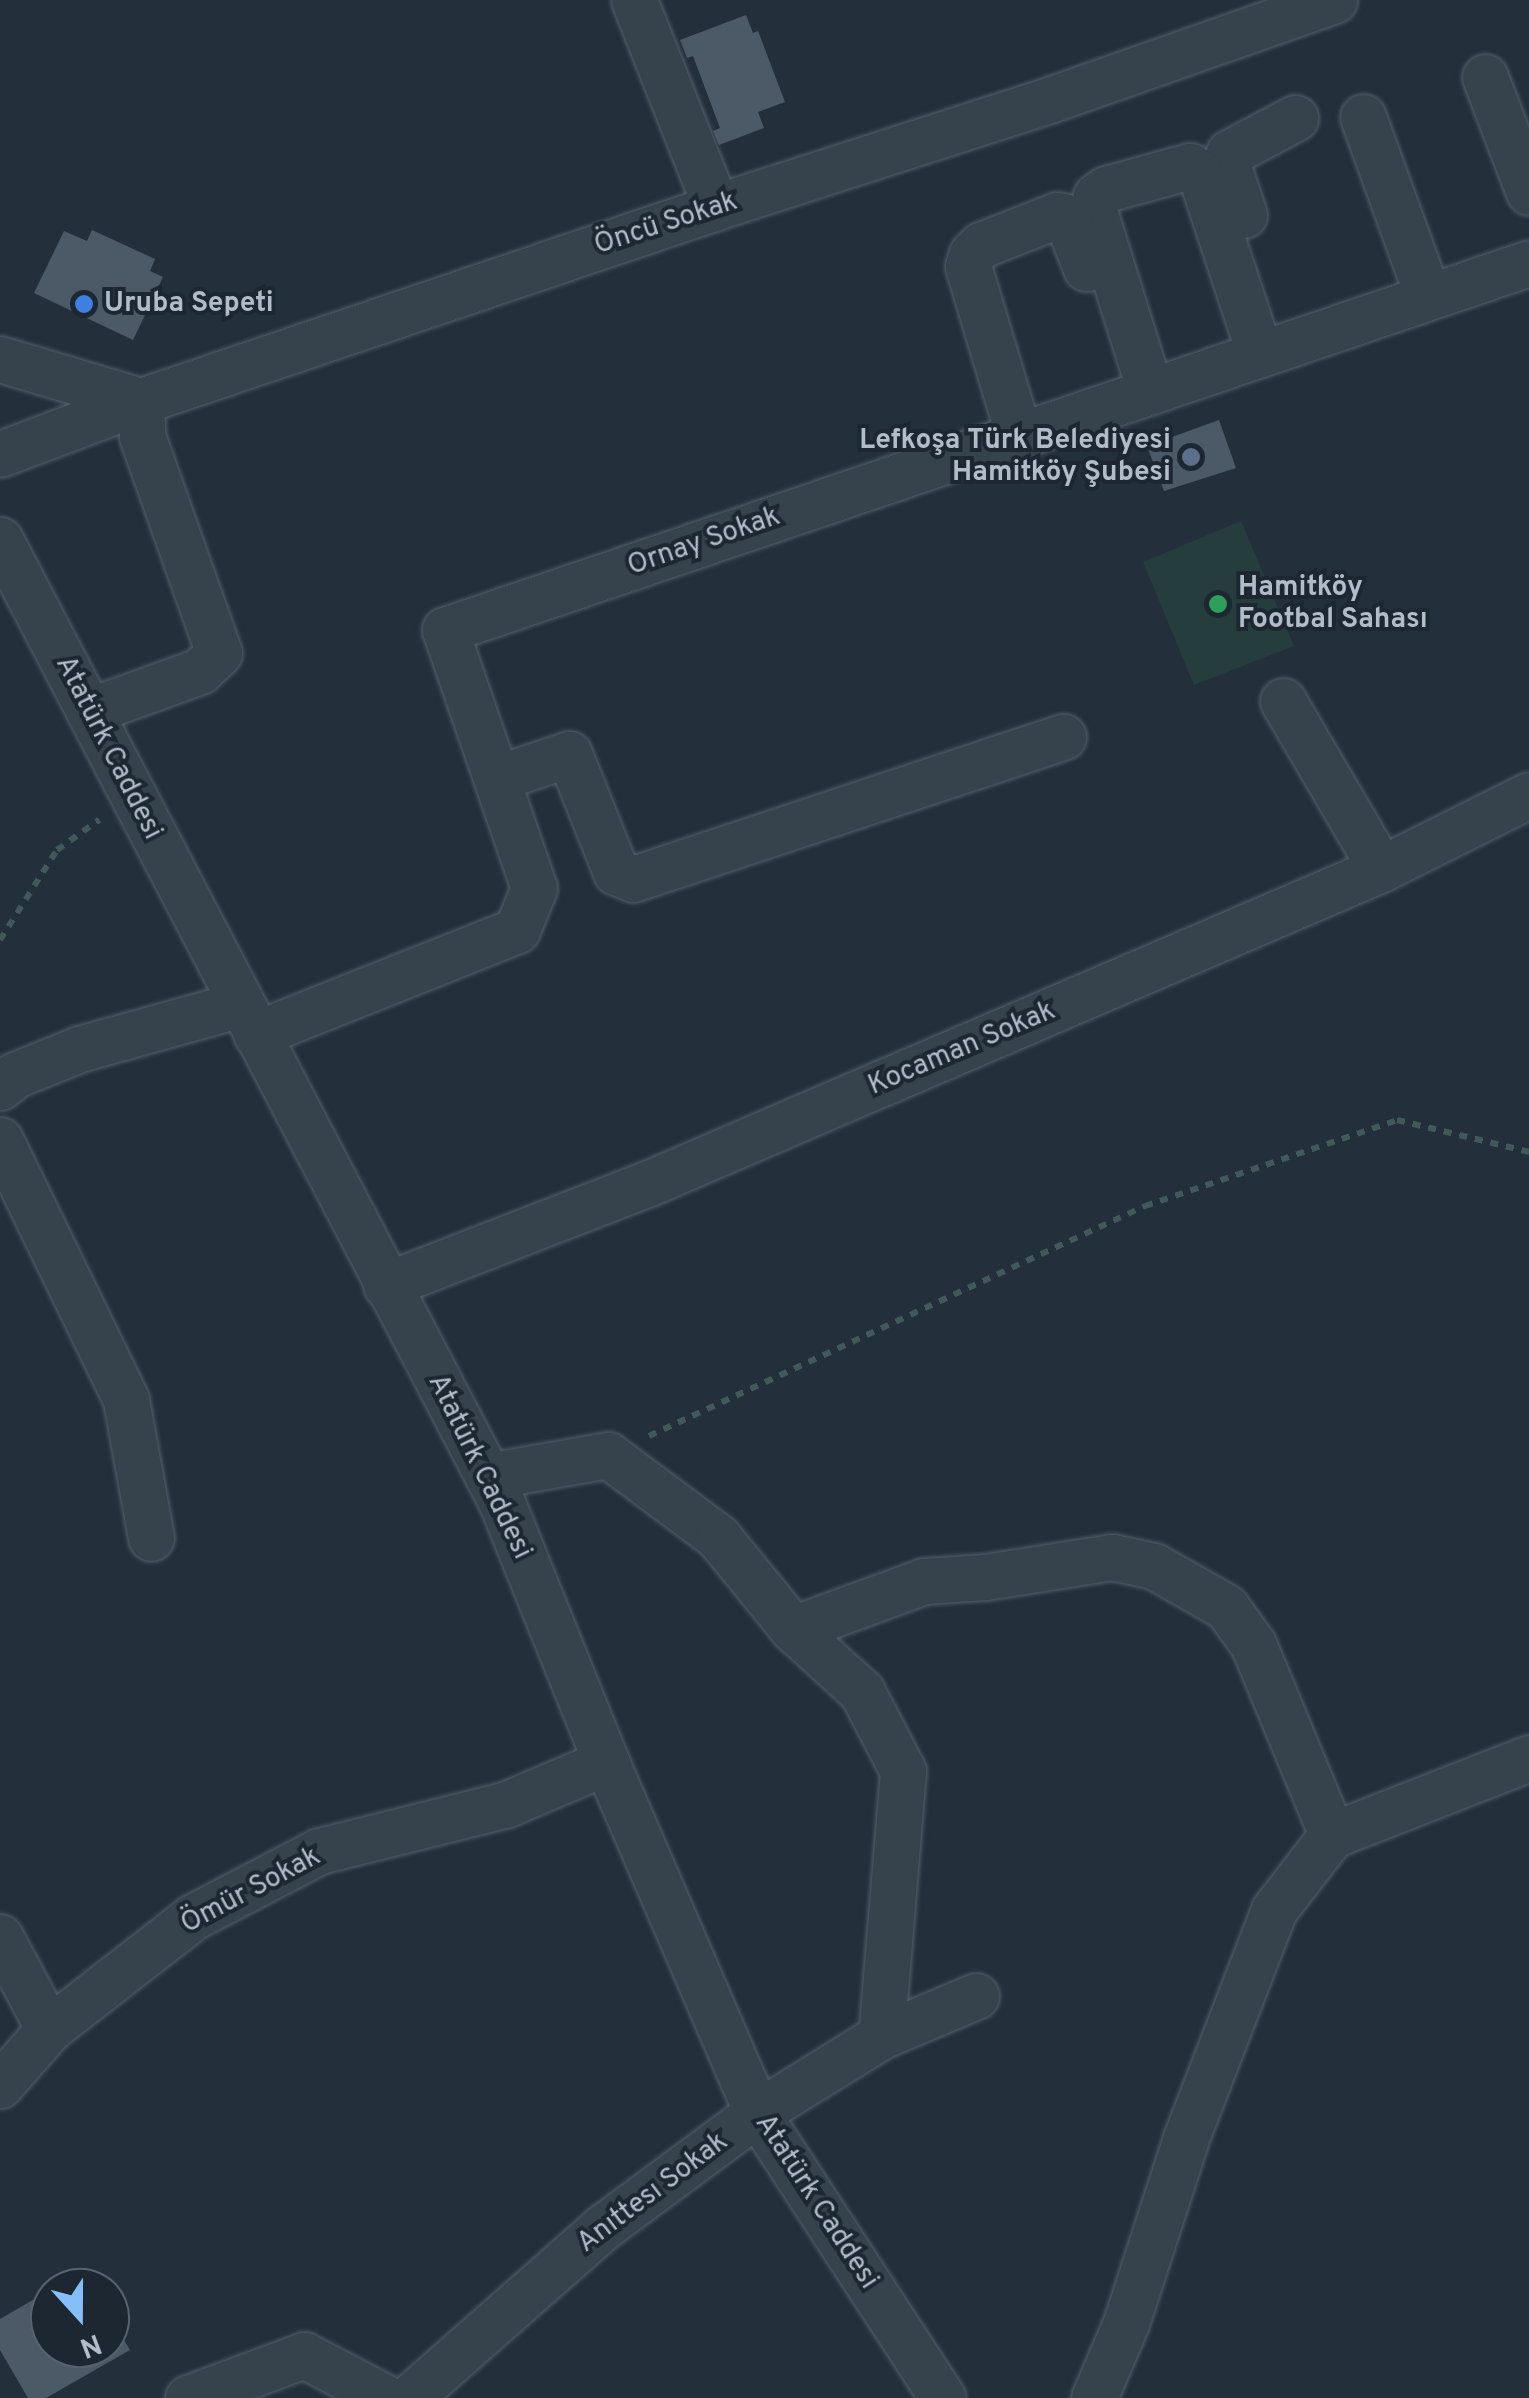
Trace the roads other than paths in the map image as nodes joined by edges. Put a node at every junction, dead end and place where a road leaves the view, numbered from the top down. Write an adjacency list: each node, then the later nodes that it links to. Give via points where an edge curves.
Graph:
1 (634, 0): 7 (street)
2 (1334, 0): 7 (street, Öncü Sokak)
3 (1485, 76): 6 (street)
4 (1363, 116): 9 (street)
5 (1295, 118): 10 (street, via 1229,153)
6 (1529, 192)
7 (716, 207): 13 (street, Öncü Sokak)
8 (1529, 263): 9 (street, Ornay Sokak)
9 (1428, 297): 10 (street, Ornay Sokak)
10 (1274, 349): 12 (street, Ornay Sokak); 12 (street, via 1200,173 1190,166 1106,189 1093,208)
11 (0, 359): 13 (street)
12 (1140, 395): 14 (street, Ornay Sokak); 14 (street, via 1072,227 1056,216 981,245 968,266)
13 (141, 401): 15 (street, Öncü Sokak); 18 (street, via 142,436 219,653 200,670)
14 (1019, 436): 20 (street, Ornay Sokak, via 446,630)
15 (0, 454)
16 (0, 540): 18 (street, Atatürk Caddesi)
17 (1283, 701): 22 (street)
18 (89, 711): 23 (street, Atatürk Caddesi)
19 (1063, 737): 20 (street, via 633,879 616,872 569,754)
20 (496, 778): 23 (street, Ornay Sokak, via 534,888 516,930)
21 (1529, 795): 22 (street, Kocaman Sokak)
22 (1380, 869): 26 (street, Kocaman Sokak, via 647,1184)
23 (249, 1020): 24 (street, Ornay Sokak, via 79,1049); 26 (street, Atatürk Caddesi)
24 (0, 1086)
25 (0, 1140): 28 (street, via 126,1400)
26 (386, 1284): 27 (street, Atatürk Caddesi)
27 (488, 1476): 29 (street, via 608,1454 718,1537); 31 (street, Atatürk Caddesi)
28 (151, 1538)
29 (793, 1628): 32 (street, via 924,1581 1112,1557 1154,1566 1226,1607 1253,1644); 36 (street, via 862,1692 903,1771)
30 (1529, 1758): 32 (street)
31 (606, 1762): 35 (street, Ömür Sokak, via 507,1804 319,1851 193,1918); 38 (street, Atatürk Caddesi)
32 (1332, 1835): 43 (street, via 1274,1910)
33 (0, 1937): 35 (street)
34 (976, 1996): 36 (street, Anıttesı Sokak)
35 (49, 2029): 37 (street, Ömür Sokak)
36 (880, 2036): 38 (street, Anıttesı Sokak)
37 (0, 2085)
38 (757, 2113): 41 (street, Anıttesı Sokak, via 603,2227); 42 (street, Atatürk Caddesi)
39 (188, 2398): 40 (street, via 304,2355)
40 (386, 2398)
41 (409, 2398)
42 (943, 2398)
43 (1094, 2398)

